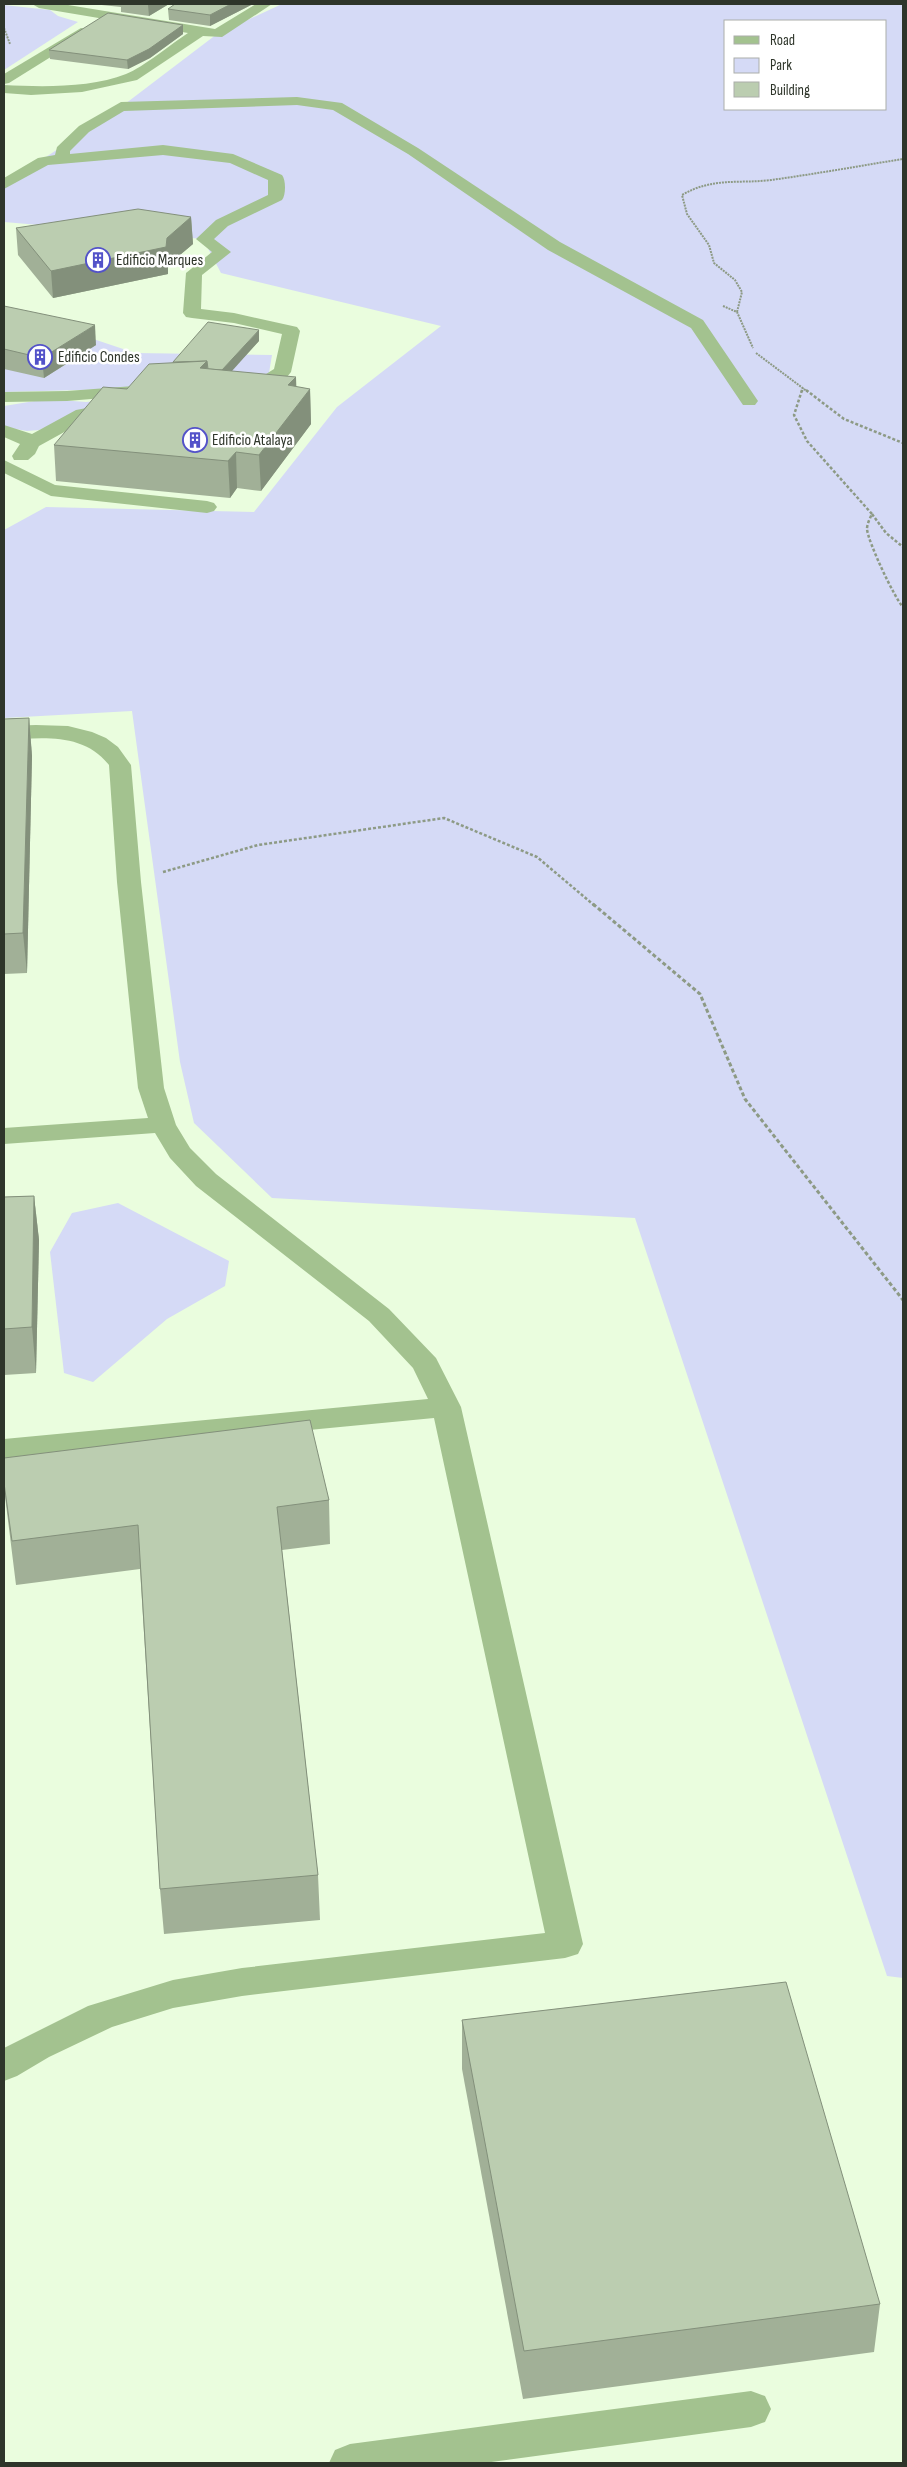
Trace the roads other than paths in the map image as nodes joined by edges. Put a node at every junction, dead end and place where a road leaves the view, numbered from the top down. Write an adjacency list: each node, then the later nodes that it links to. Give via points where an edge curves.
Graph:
1 (39, 4): 3 (street)
2 (266, 4): 7 (street, via 217,34)
3 (66, 5): 5 (street)
4 (166, 14): 6 (street)
5 (105, 16): 6 (street); 8 (street)
6 (151, 23): 7 (street)
7 (199, 32): 9 (street, via 132,77 82,88)
8 (4, 80)
9 (4, 89)
10 (63, 159): 11 (street, via 44,161); 13 (street, via 62,150 84,129 121,107 297,101 337,106 412,151 554,246 697,324); 14 (street, via 163,150 233,159 276,178 276,197 222,224 204,239 222,252 194,273 192,313 234,318 291,331 282,372 259,386 230,396)
11 (4, 184)
12 (4, 397): 16 (street, via 149,396 84,414)
13 (749, 401)
14 (252, 403)
15 (4, 431): 16 (street, via 24,437)
16 (30, 443): 17 (street, via 25,454)
17 (4, 465): 18 (street, via 51,490)
18 (207, 507)
19 (4, 733): 20 (street, via 63,732 99,742 112,752 120,765 151,1088)
20 (163, 1125): 21 (street); 22 (street, via 179,1152 206,1180 379,1315 426,1364)
21 (4, 1136)
22 (446, 1407): 23 (street); 24 (street, via 565,1944 242,1982 173,1994 101,2016)
23 (4, 1449)
24 (4, 2066)
25 (751, 2409): 26 (street)
26 (350, 2463)

